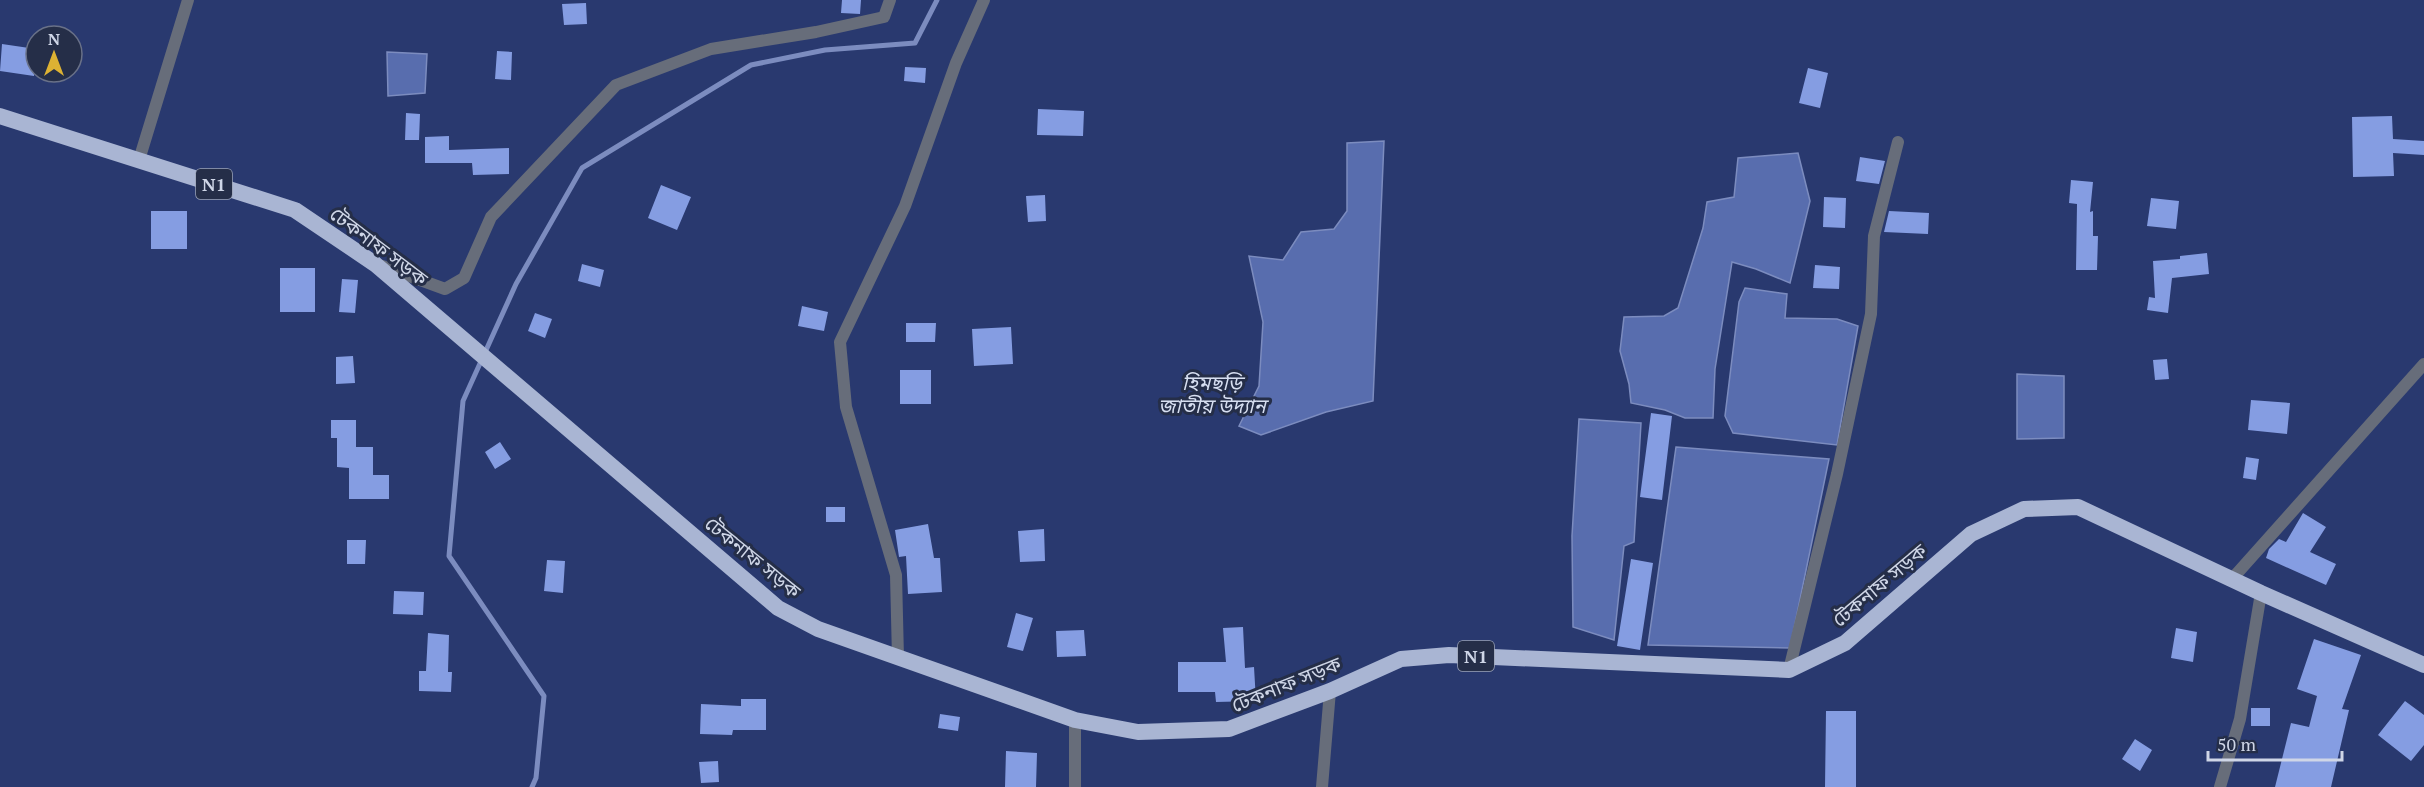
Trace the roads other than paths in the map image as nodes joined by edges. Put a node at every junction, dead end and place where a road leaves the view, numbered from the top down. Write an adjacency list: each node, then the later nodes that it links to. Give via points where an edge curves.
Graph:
1 (188, 0): 6 (street)
2 (890, 0): 7 (street, via 884,17 711,49 616,85 491,217 464,278 445,289)
3 (984, 0): 11 (street, via 956,63 905,206 840,342 846,407 896,575)
4 (0, 116): 6 (highway, টেকনাফ সড়ক / N1)
5 (1898, 142): 13 (street, via 1874,236 1871,314)
6 (139, 160): 7 (highway, টেকনাফ সড়ক / N1, via 295,210)
7 (375, 264): 11 (highway, টেকনাফ সড়ক / N1, via 778,608 818,629)
8 (2424, 364): 9 (street)
9 (2232, 579): 10 (highway, টেকনাফ সড়ক / N1); 13 (highway, টেকনাফ সড়ক / N1, via 2078,507 2024,509 1971,534 1845,643)
10 (2261, 592): 12 (highway, টেকনাফ সড়ক / N1); 18 (street, via 2240,719)
11 (898, 658): 15 (highway, টেকনাফ সড়ক / N1)
12 (2424, 665)
13 (1789, 670): 14 (highway, টেকনাফ সড়ক / N1, via 1449,655 1401,659)
14 (1330, 691): 15 (highway, টেকনাফ সড়ক / N1, via 1229,729 1138,732); 17 (street)
15 (1075, 720): 16 (street)
16 (1075, 787)
17 (1322, 787)
18 (2220, 787)

